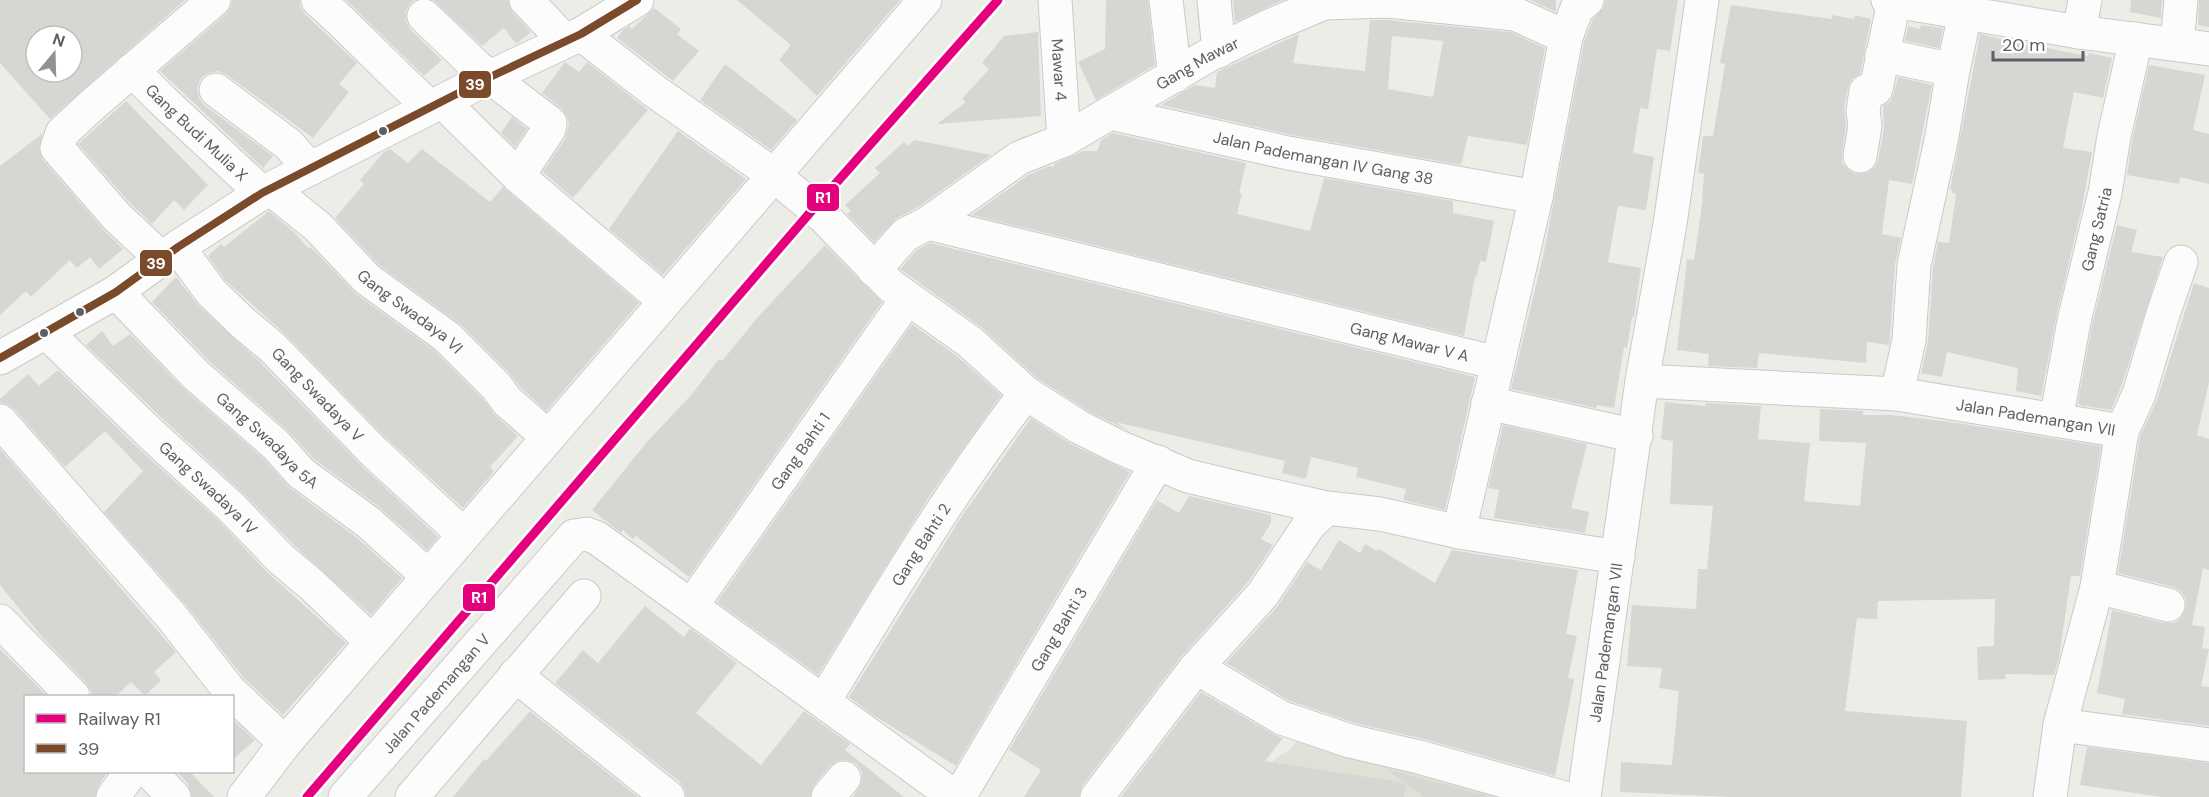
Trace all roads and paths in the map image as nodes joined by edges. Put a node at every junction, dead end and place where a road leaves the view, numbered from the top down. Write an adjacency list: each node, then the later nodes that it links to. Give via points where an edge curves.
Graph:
1 (214, 0): 25 (street)
2 (318, 0): 30 (street, via 360,41)
3 (526, 0): 20 (street)
4 (637, 0): 20 (street)
5 (925, 0): 35 (street)
6 (1055, 0): 32 (street, Mawar 4)
7 (1166, 0): 28 (street)
8 (1214, 0): 23 (street)
9 (1587, 0): 19 (street, via 1577,8)
10 (1702, 0): 49 (street, Jalan Pademangan VII, via 1670,224)
11 (1364, 1): 13 (street, Gang Mawar); 23 (street, Gang Mawar, via 1324,3)
12 (1891, 1): 15 (street); 24 (street)
13 (1515, 7): 19 (street, Gang Mawar)
14 (2008, 12): 15 (street); 17 (street)
15 (1965, 14): 26 (street)
16 (424, 16): 27 (street)
17 (2082, 16): 21 (street)
18 (2179, 26): 21 (street); 22 (street)
19 (1566, 36): 38 (street)
20 (573, 38): 27 (street); 35 (street)
21 (2136, 39): 53 (street, Gang Satria)
22 (2209, 49)
23 (1219, 51): 28 (street, Gang Mawar)
24 (1882, 55): 26 (street); 33 (street, via 1876,89 1866,91)
25 (132, 70): 37 (street, Gang Budi Mulia X); 40 (street, Gang Swadaya V, via 62,133 57,148 117,217)
26 (1953, 70): 51 (street, via 1914,265 1909,340)
27 (490, 76): 30 (street); 36 (street, via 550,123)
28 (1175, 76): 31 (street, Gang Mawar)
29 (216, 90): 34 (street, via 288,144)
30 (437, 104): 34 (street); 36 (street)
31 (1110, 113): 32 (street, Gang Mawar); 38 (street, Jalan Pademangan IV Gang 38, via 1288,153)
32 (1064, 140): 39 (street, Gang Mawar, via 1019,158)
33 (1860, 156)
34 (310, 169): 37 (street)
35 (774, 175): 42 (street, via 824,217); 45 (street)
36 (518, 176): 45 (street)
37 (266, 191): 40 (street); 57 (street, Gang Swadaya VI, via 318,227 367,279 447,337 507,401)
38 (1536, 197): 48 (street)
39 (928, 223): 42 (street, Gang Mawar, via 905,236); 48 (street, Gang Mawar V A)
40 (170, 253): 43 (street); 61 (street, Gang Swadaya V)
41 (2181, 262): 55 (street, via 2139,394)
42 (874, 270): 44 (street)
43 (116, 292): 46 (street); 63 (street, Gang Swadaya 5A, via 196,375 276,445 301,473 368,522)
44 (907, 299): 50 (street, via 970,342); 66 (street, Gang Bahti 1)
45 (665, 301): 57 (street)
46 (46, 332): 47 (street); 69 (street, Gang Swadaya IV)
47 (0, 358)
48 (1497, 363): 52 (street)
49 (1642, 381): 51 (street, Jalan Pademangan VII); 56 (street, Jalan Pademangan VII)
50 (1026, 393): 58 (street, via 1079,427); 73 (street, Gang Bahti 2, via 984,448)
51 (1897, 394): 53 (street, Jalan Pademangan VII)
52 (1496, 405): 56 (street); 60 (street)
53 (2055, 420): 55 (street, Jalan Pademangan VII)
54 (0, 421): 75 (street, via 172,616 229,690)
55 (2122, 431): 64 (street, Jalan Pademangan VII)
56 (1636, 436): 62 (street, Jalan Pademangan VII)
57 (548, 437): 61 (street)
58 (1158, 462): 59 (street, via 1188,476); 85 (street, Gang Bahti 3)
59 (1320, 515): 60 (street, via 1380,514); 70 (street, via 1263,594)
60 (1472, 534): 62 (street)
61 (464, 535): 63 (street)
62 (1618, 557): 88 (street, Jalan Pademangan VII)
63 (428, 576): 69 (street)
64 (2097, 587): 67 (street); 74 (street, Jalan Pademangan VII)
65 (584, 596): 71 (street)
66 (692, 605): 73 (street); 83 (street, Jalan Pademangan V, via 597,538 587,534 574,536)
67 (2168, 605)
68 (0, 621): 72 (street)
69 (372, 642): 75 (street)
70 (1195, 669): 86 (street); 87 (street, via 1282,718 1350,741)
71 (514, 675): 79 (street); 84 (street)
72 (72, 695)
73 (824, 701): 85 (street)
74 (2060, 725): 76 (street); 89 (street, Jalan Pademangan VII)
75 (285, 743): 82 (street)
76 (2209, 744)
77 (130, 773): 80 (street)
78 (152, 773): 81 (street)
79 (414, 796)
80 (113, 797)
81 (174, 797)
82 (244, 797)
83 (345, 797)
84 (668, 797)
85 (957, 797)
86 (1097, 797)
87 (1561, 797)
88 (1584, 797)
89 (2050, 797)

